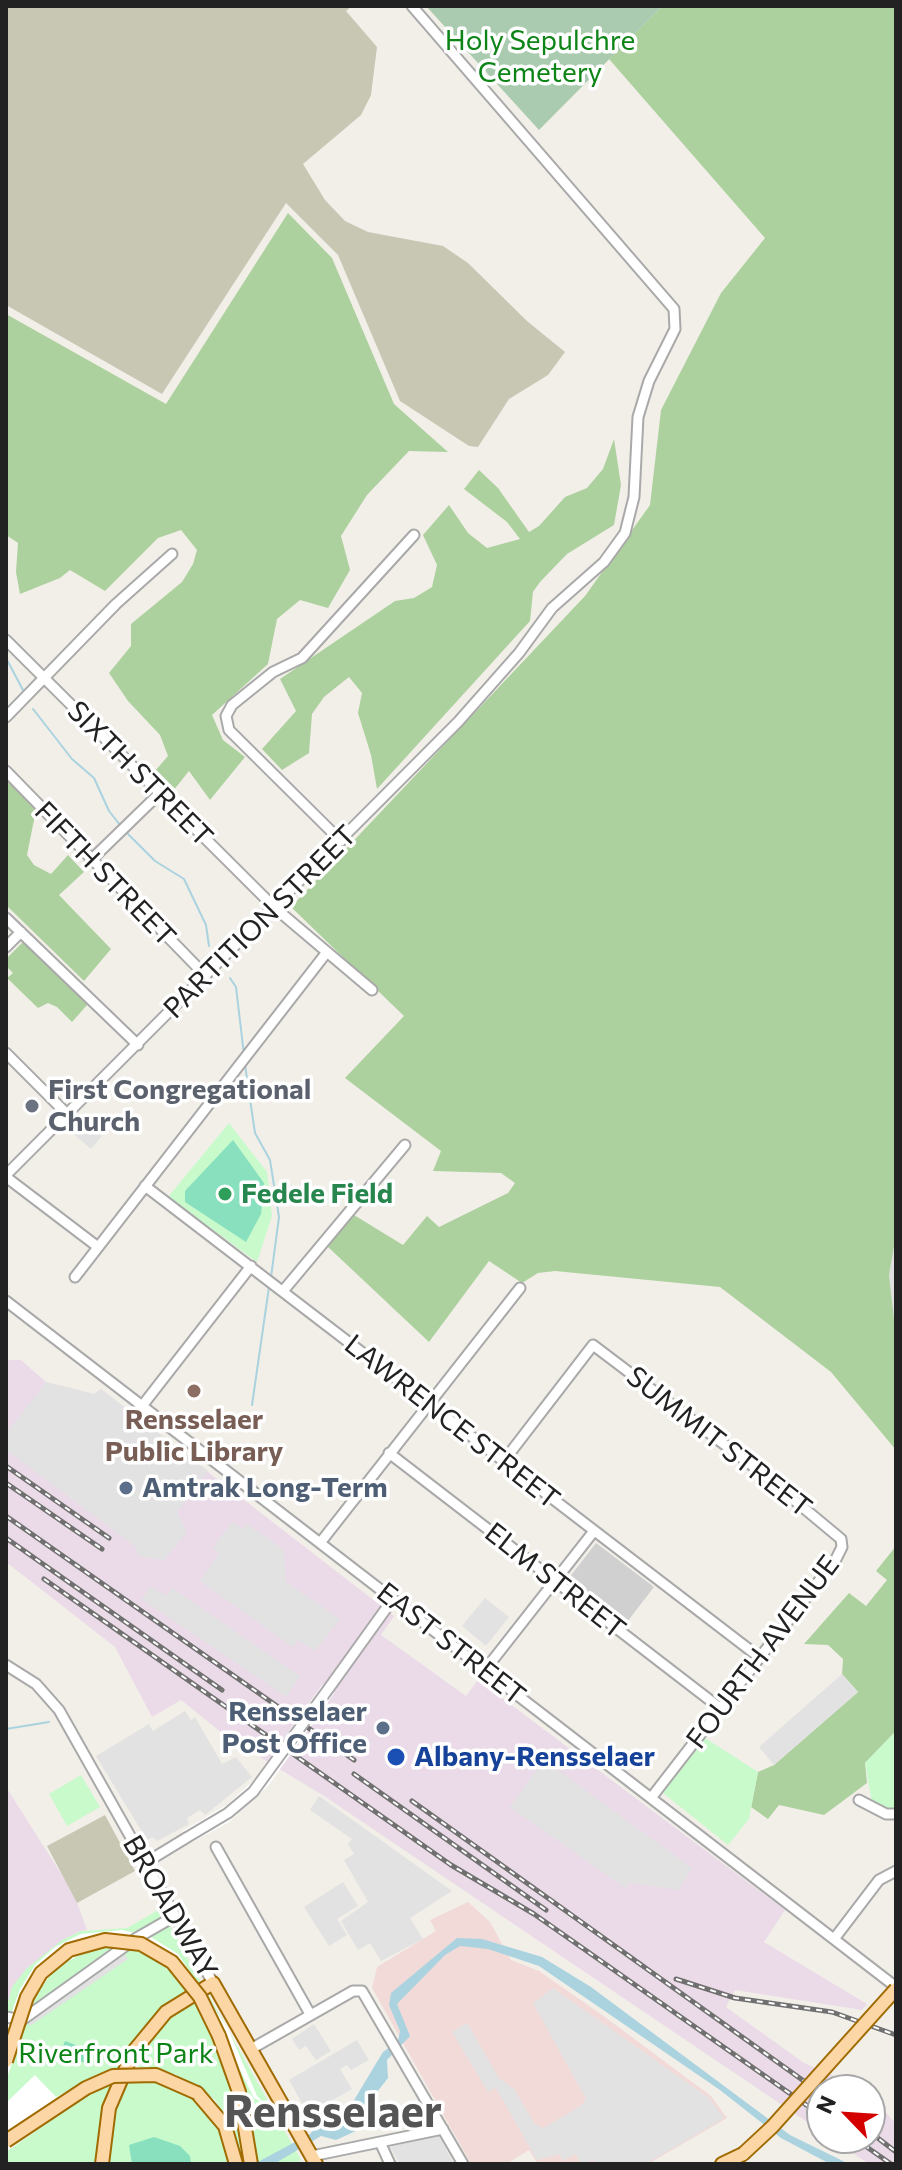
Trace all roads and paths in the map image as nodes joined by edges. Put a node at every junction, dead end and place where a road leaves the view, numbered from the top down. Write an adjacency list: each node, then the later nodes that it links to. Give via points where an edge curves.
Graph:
1 (412, 6): 9 (street, PARTITION STREET, via 664,295 677,320 638,417 634,497 625,533 604,562 552,608 458,722)
2 (414, 535): 9 (street, via 302,658 273,672 226,716 229,730)
3 (172, 554): 5 (street)
4 (6, 640): 5 (street, SIXTH STREET)
5 (43, 678): 6 (street); 8 (street, SIXTH STREET)
6 (6, 717)
7 (6, 771): 10 (street, FIFTH STREET)
8 (160, 793): 10 (street); 11 (street, SIXTH STREET)
9 (341, 841): 11 (street, PARTITION STREET)
10 (90, 861): 16 (street, FIFTH STREET)
11 (275, 908): 15 (street, SIXTH STREET); 16 (street, PARTITION STREET)
12 (6, 918): 13 (street)
13 (21, 932): 14 (street); 18 (street)
14 (6, 947)
15 (327, 952): 17 (street, SIXTH STREET); 23 (street)
16 (206, 976): 18 (street, PARTITION STREET)
17 (372, 990)
18 (138, 1045): 20 (street, PARTITION STREET)
19 (6, 1053): 20 (street)
20 (67, 1114): 22 (street, PARTITION STREET)
21 (405, 1145): 28 (street)
22 (6, 1176): 24 (street)
23 (145, 1186): 24 (street); 25 (street, LAWRENCE STREET)
24 (98, 1247): 26 (street)
25 (251, 1266): 28 (street, LAWRENCE STREET); 31 (street)
26 (75, 1277)
27 (520, 1288): 30 (street)
28 (280, 1289): 30 (street, LAWRENCE STREET)
29 (6, 1301): 31 (street, EAST STREET)
30 (430, 1404): 32 (street); 33 (street, LAWRENCE STREET)
31 (142, 1406): 35 (street, EAST STREET)
32 (389, 1453): 35 (street); 37 (street, ELM STREET)
33 (503, 1462): 34 (street, LAWRENCE STREET); 36 (street, SUMMIT STREET, via 593,1345 758,1470)
34 (594, 1531): 37 (street); 39 (street, LAWRENCE STREET)
35 (320, 1543): 38 (street, EAST STREET)
36 (843, 1543): 39 (street, FOURTH AVENUE)
37 (555, 1581): 41 (street); 42 (street, ELM STREET)
38 (393, 1599): 41 (street, EAST STREET); 47 (street, bridge, via 253,1792)
39 (759, 1657): 42 (street, FOURTH AVENUE)
40 (6, 1665): 47 (street, BROADWAY, via 36,1684 59,1710)
41 (485, 1670): 43 (street, EAST STREET)
42 (720, 1708): 43 (street, FOURTH AVENUE)
43 (651, 1798): 50 (street, EAST STREET)
44 (859, 1800): 45 (street)
45 (896, 1814)
46 (216, 1847): 53 (street)
47 (145, 1863): 49 (street, BROADWAY)
48 (896, 1871): 50 (street, via 879,1880)
49 (175, 1916): 51 (street, BROADWAY); 54 (street, via 22,2020)
50 (834, 1939): 52 (street, EAST STREET)
51 (213, 1983): 55 (main road, BROADWAY); 61 (main road, via 166,2012 129,2059 109,2108)
52 (896, 1988): 66 (main road, bridge, via 772,2127 743,2154)
53 (310, 2014): 55 (street); 57 (street, via 362,1991)
54 (6, 2017)
55 (251, 2049): 60 (main road, BROADWAY)
56 (6, 2061): 63 (main road, bridge, via 30,1991 52,1962 97,1941 119,1939 148,1946 182,1972 213,2023 239,2092)
57 (443, 2129): 59 (street); 65 (street)
58 (6, 2141): 62 (main road, bridge, via 100,2081 149,2074 184,2085 208,2102 228,2133)
59 (380, 2142): 60 (street); 64 (street)
60 (313, 2158)
61 (102, 2164)
62 (236, 2164)
63 (251, 2164)
64 (390, 2164)
65 (463, 2164)
66 (722, 2164)

